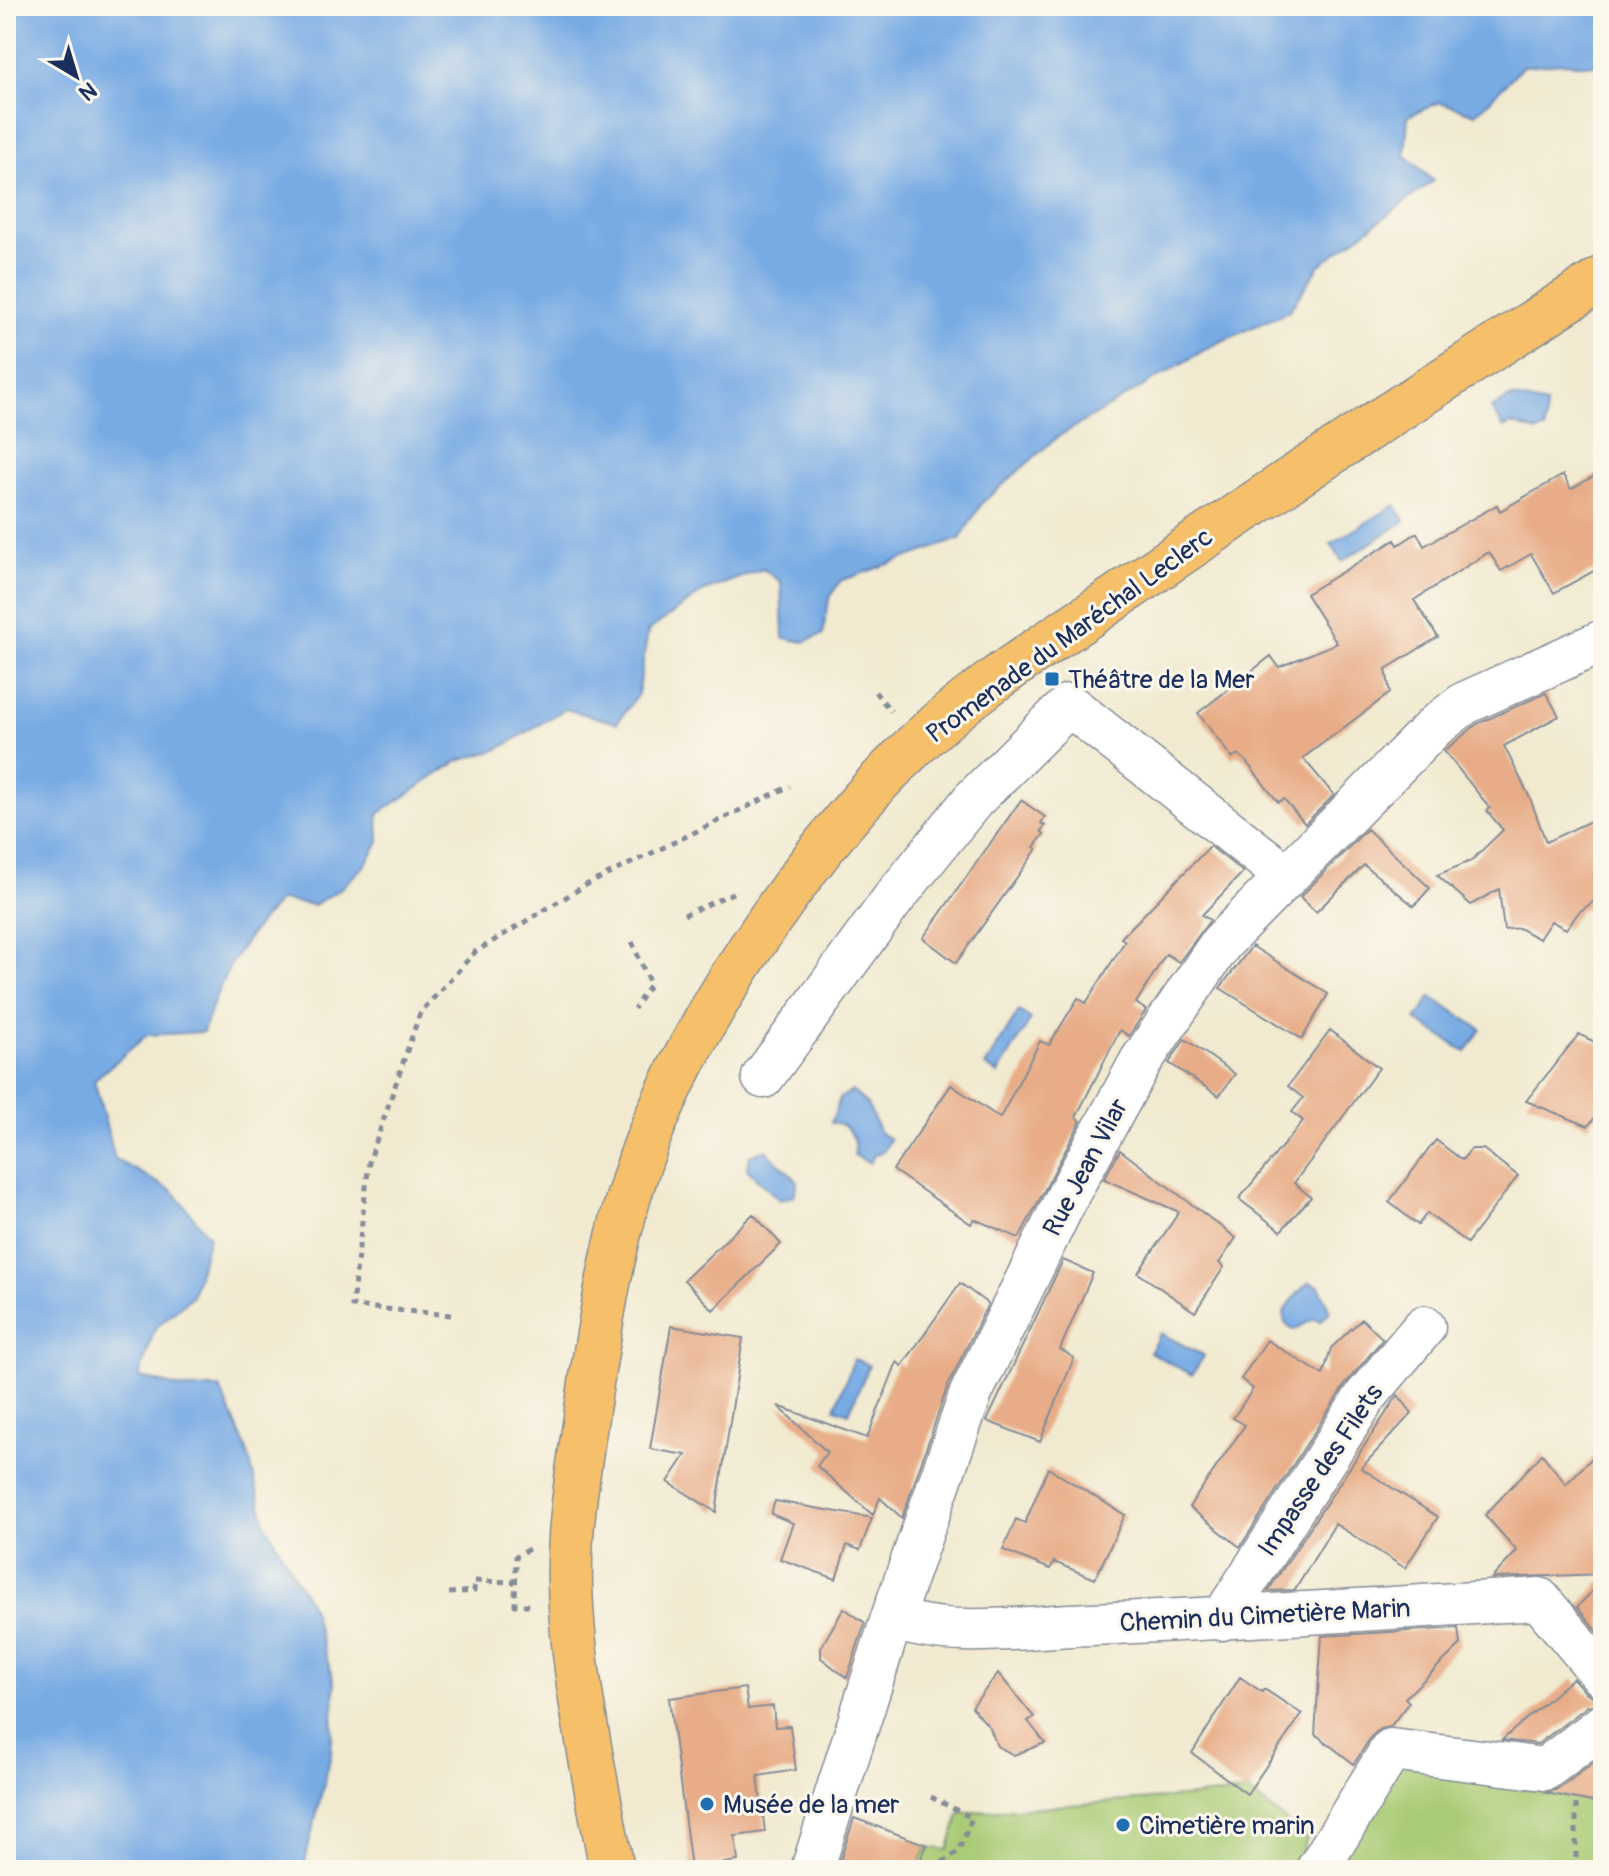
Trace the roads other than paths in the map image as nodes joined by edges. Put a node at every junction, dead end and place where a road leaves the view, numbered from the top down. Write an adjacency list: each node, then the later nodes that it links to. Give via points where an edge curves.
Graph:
1 (1603, 278): 10 (main road, Promenade du Maréchal Leclerc, via 1344,441 917,743 870,790 761,935 660,1111 609,1271 596,1349 569,1580 577,1679)
2 (1603, 641): 3 (street, Rue Jean Vilar, via 1465,703 1435,726)
3 (1285, 875): 4 (street, via 1069,705 973,800); 6 (street, Rue Jean Vilar, via 1221,943 1141,1061 1069,1193 971,1393)
4 (763, 1077)
5 (1424, 1327): 7 (street, Impasse des Filets, via 1366,1396)
6 (892, 1618): 7 (street, Chemin du Cimetière Marin, via 913,1625 972,1629); 11 (street, Rue Jean Vilar)
7 (1222, 1619): 8 (street, Chemin du Cimetière Marin, via 1539,1599)
8 (1603, 1676)
9 (1603, 1725): 12 (street, via 1545,1769 1391,1750)
10 (612, 1870)
11 (812, 1870)
12 (1317, 1870)

